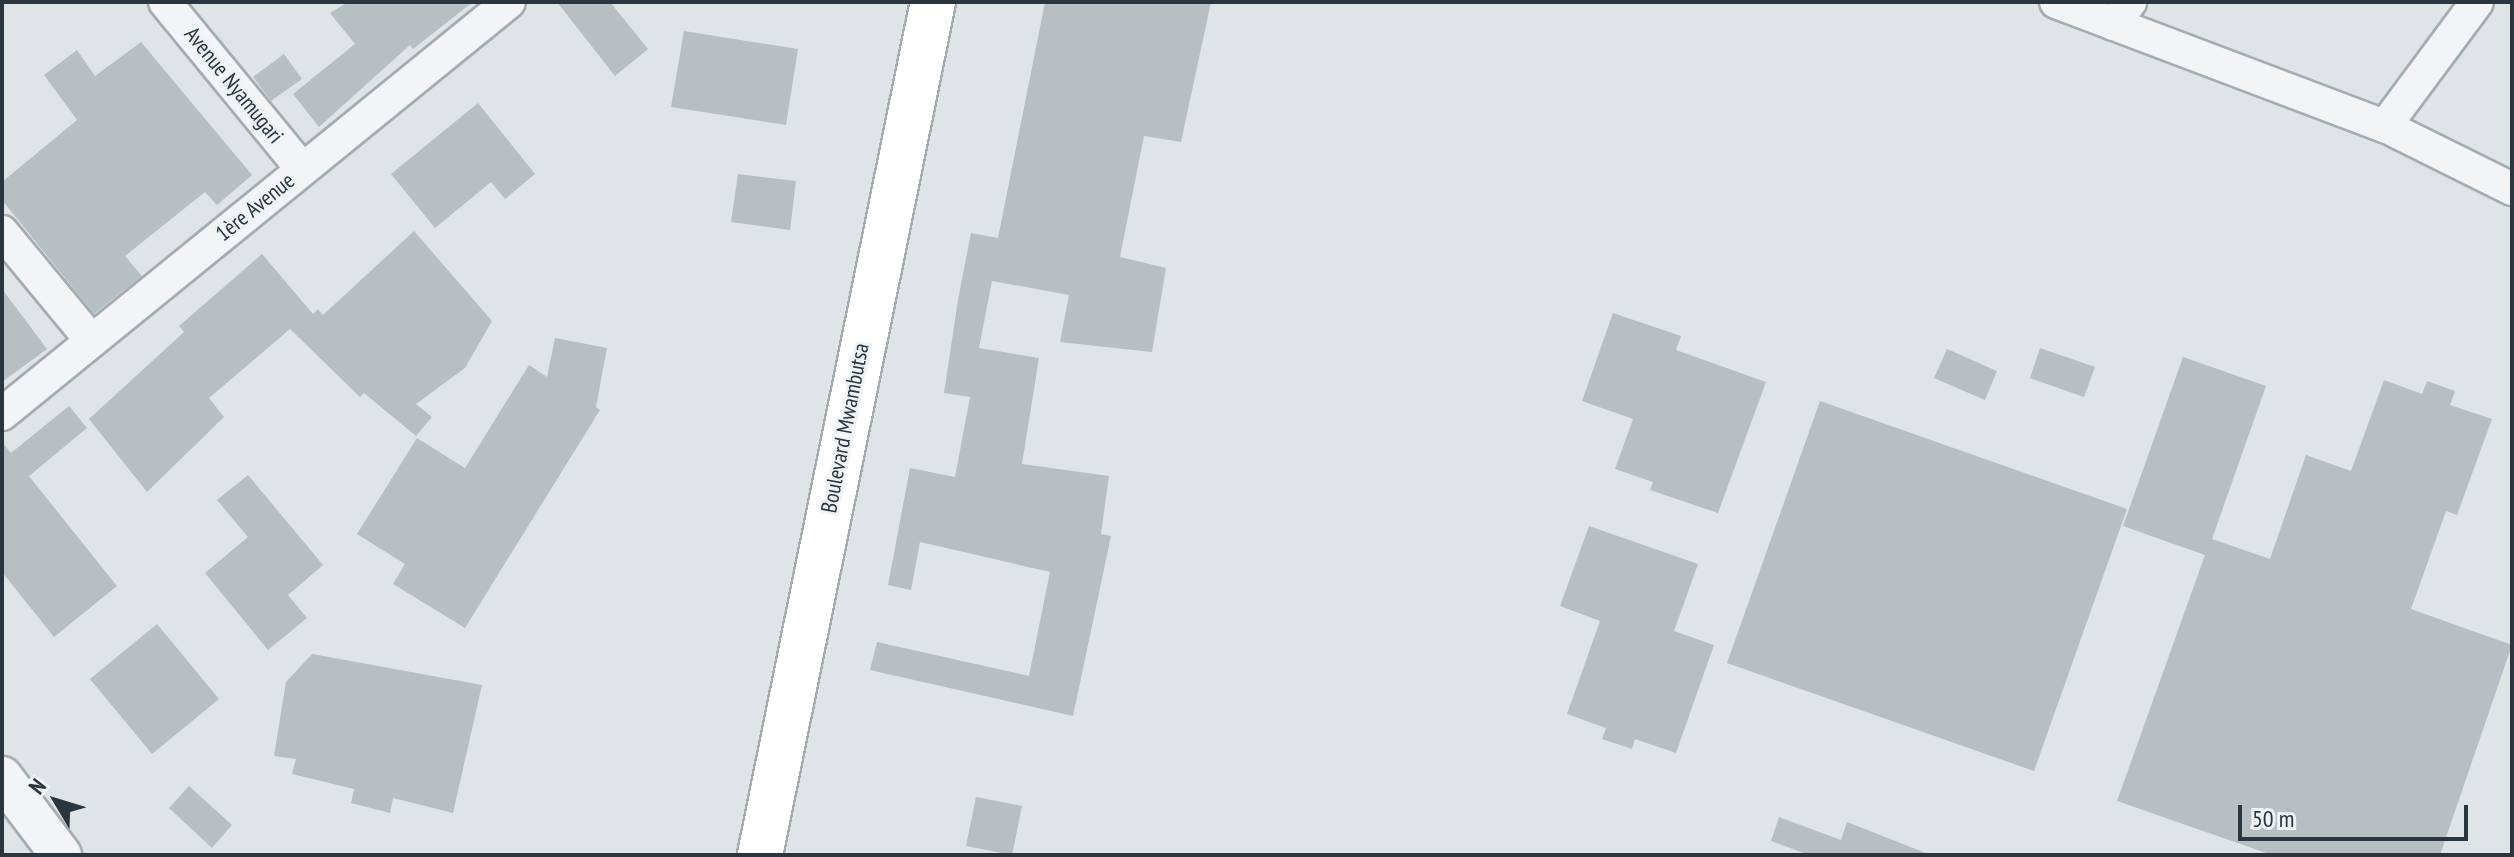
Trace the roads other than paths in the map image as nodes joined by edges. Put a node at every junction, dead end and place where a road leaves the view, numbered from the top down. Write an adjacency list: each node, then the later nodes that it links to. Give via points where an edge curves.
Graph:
1 (165, 2): 8 (street, Avenue Nyamugari)
2 (509, 2): 8 (street, 1ère Avenue)
3 (933, 2): 15 (highway, Boulevard Mwambutsa)
4 (2056, 2): 6 (street)
5 (2477, 2): 7 (street)
6 (2122, 13): 7 (street)
7 (2385, 126): 9 (street)
8 (302, 169): 11 (street, 1ère Avenue)
9 (2512, 189)
10 (2, 232): 11 (street)
11 (91, 340): 12 (street, 1ère Avenue)
12 (2, 414)
13 (2, 777): 14 (street)
14 (55, 852)
15 (760, 855)

